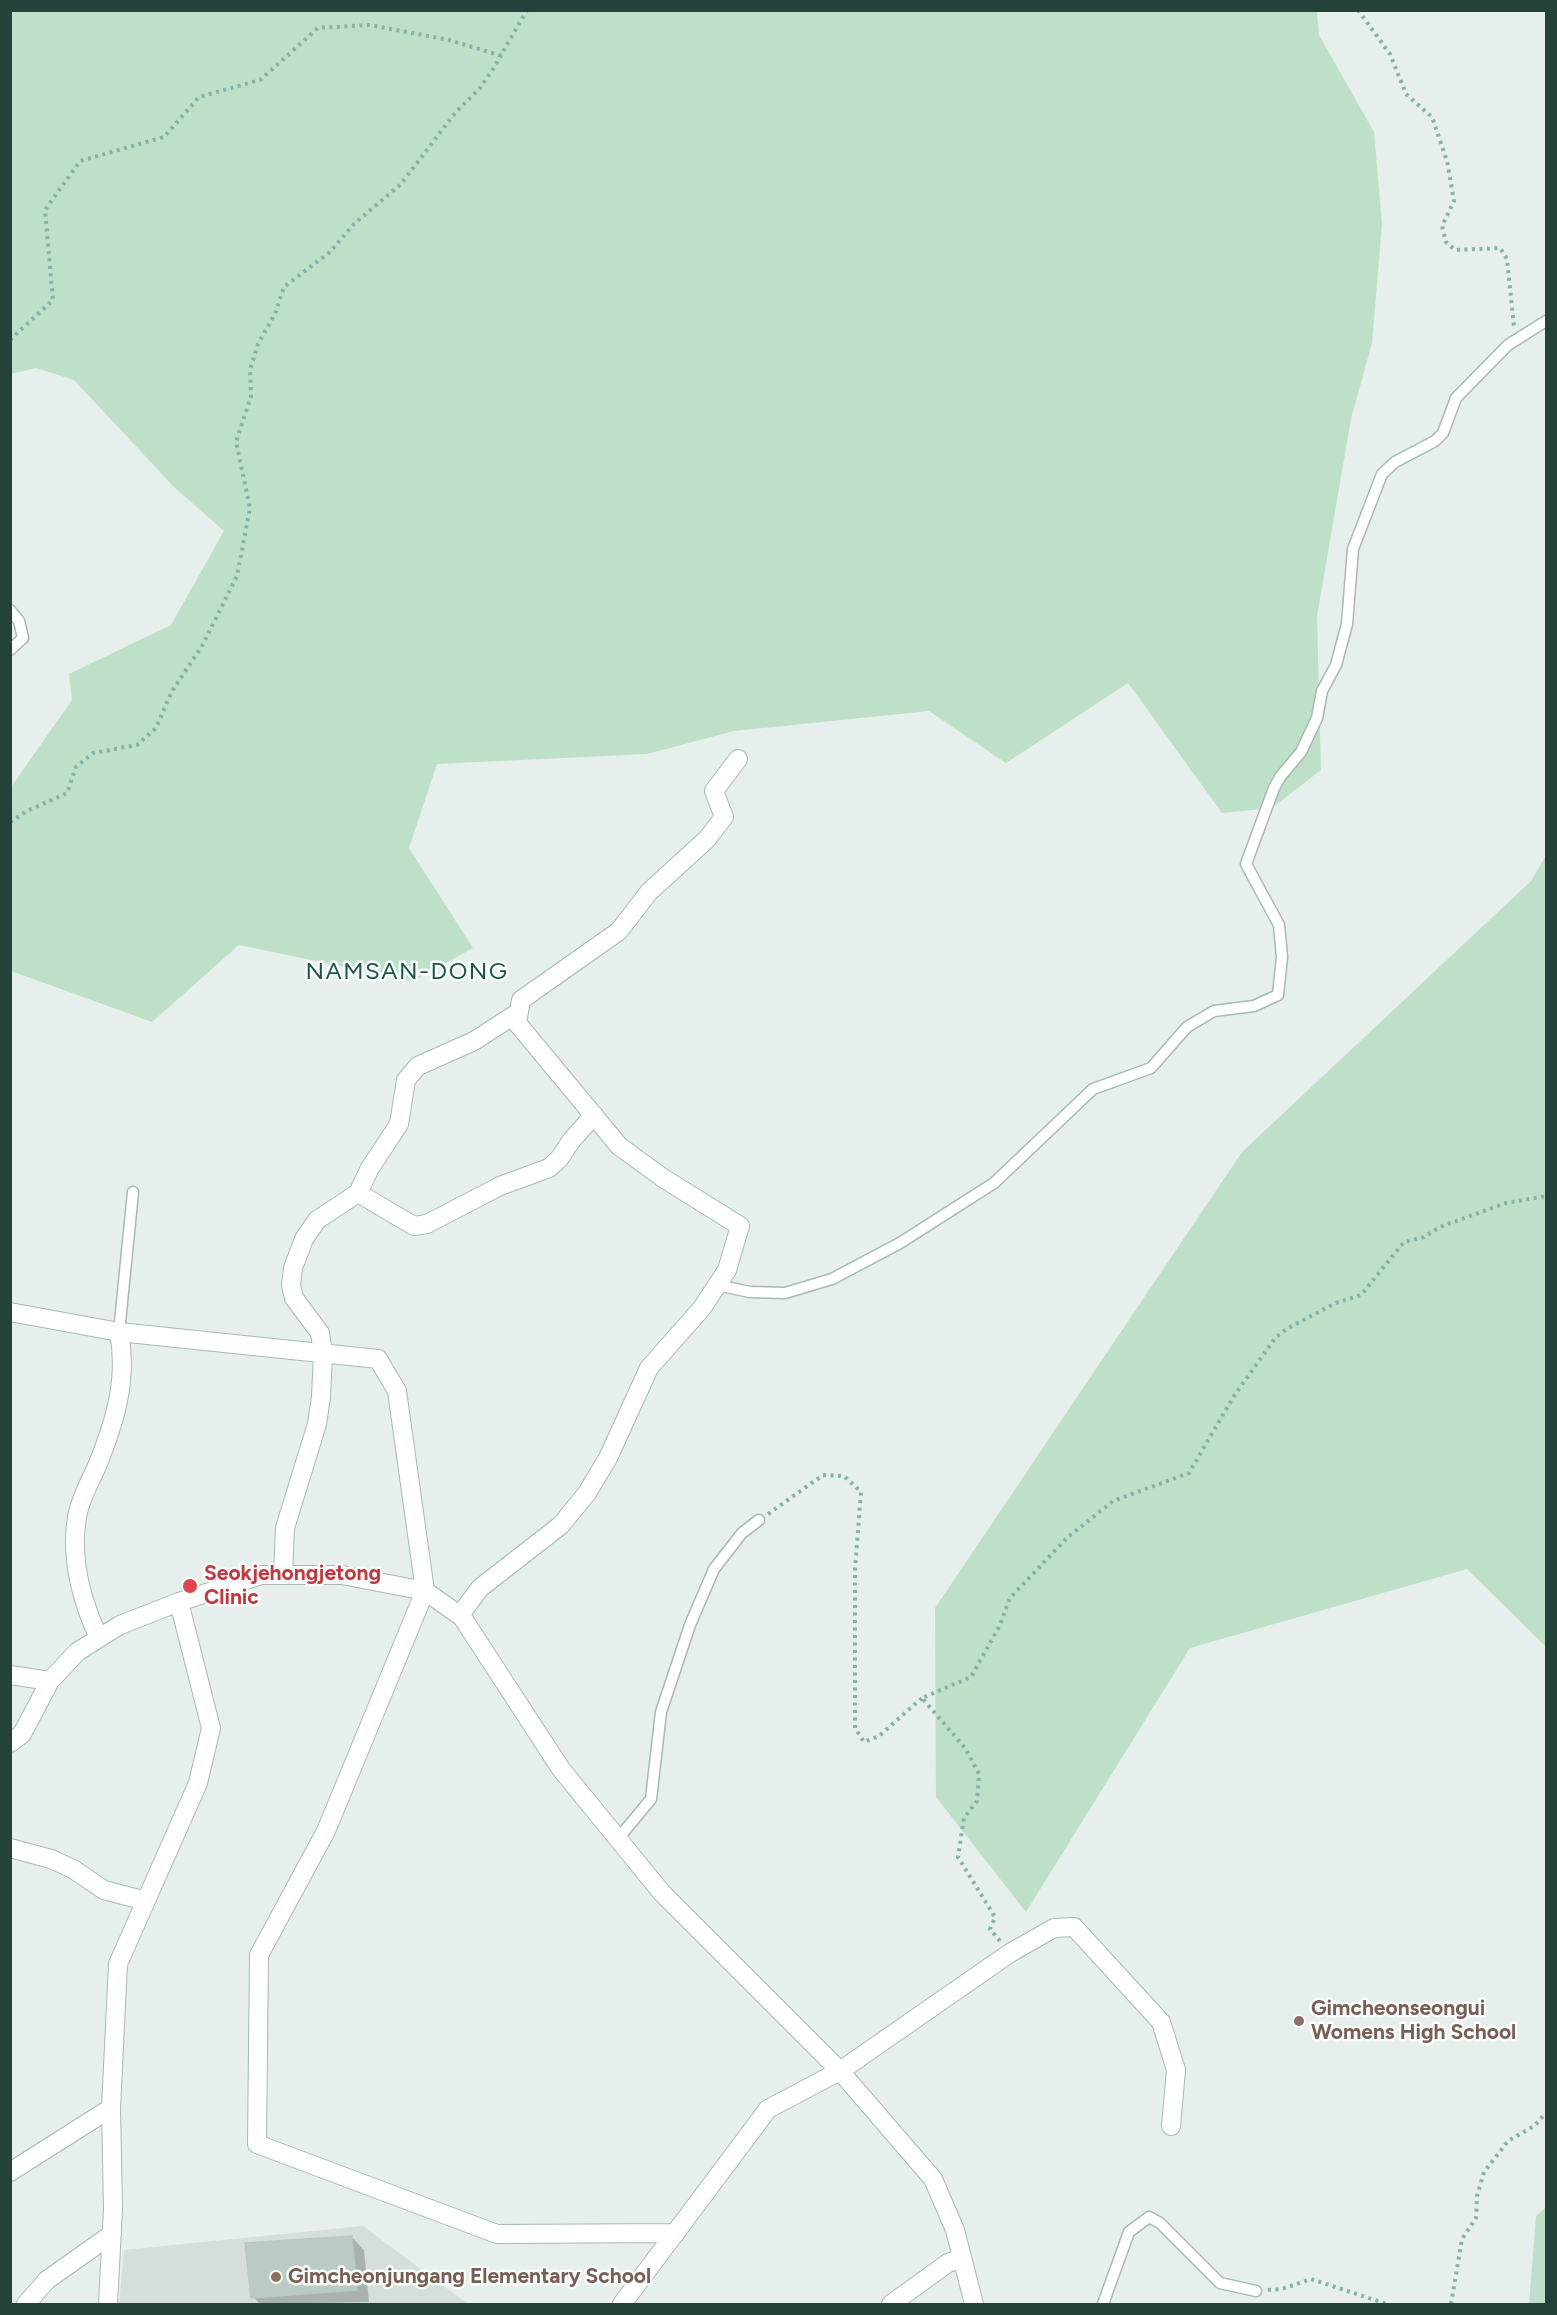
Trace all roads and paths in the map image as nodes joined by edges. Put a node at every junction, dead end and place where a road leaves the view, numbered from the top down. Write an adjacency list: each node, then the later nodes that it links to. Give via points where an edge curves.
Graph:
1 (527, 10): 3 (path)
2 (1358, 10): 5 (path, via 1390,54 1406,94 1432,117 1447,160 1454,201 1442,226 1446,242 1455,250 1500,248 1508,259 1512,320 1516,331)
3 (502, 56): 6 (path, via 449,39 370,25 318,28 260,80 199,97 164,137 80,161 45,210 53,300); 10 (path, via 401,184 354,224 330,252 284,287 275,314 258,344 250,370 251,396 236,442 250,508 237,576 202,646 172,691 156,728 137,745 93,753 76,767 67,793)
4 (1546, 321): 5 (lane)
5 (1524, 336): 16 (lane, via 1508,345 1456,398 1443,433 1395,462 1382,474 1376,487 1353,549 1347,624 1336,664 1322,691 1317,718 1301,752 1274,788 1246,864 1279,925 1282,957 1278,995 1254,1006 1214,1011 1187,1027 1151,1068 1093,1089 994,1183 900,1243 832,1279 785,1293 750,1292)
6 (10, 340)
7 (10, 610): 8 (lane, via 20,621 23,638)
8 (10, 650)
9 (738, 759): 11 (street, via 714,791 724,817 707,839 649,892 619,931 521,1000)
10 (10, 822)
11 (519, 1012): 12 (street, via 517,1023); 14 (street, via 474,1041 418,1066 406,1080 399,1124)
12 (594, 1115): 14 (street, via 549,1168 508,1182 427,1224 414,1226); 16 (street, via 619,1146 740,1226 727,1270)
13 (133, 1192): 18 (lane)
14 (358, 1193): 19 (street, via 317,1220 304,1239 293,1268 294,1298 320,1333)
15 (1546, 1196): 28 (path, via 1506,1203 1404,1242 1361,1295 1276,1336 1234,1396 1190,1473 1113,1501 1068,1537 1010,1598 971,1677)
16 (717, 1285): 24 (street, via 675,1342 649,1368 608,1458 580,1501 561,1525 480,1588)
17 (10, 1312): 18 (street)
18 (119, 1332): 19 (street); 25 (street, via 122,1385 113,1426 77,1518 84,1607)
19 (324, 1353): 21 (street, via 317,1424 285,1528); 22 (street, via 378,1359 397,1391)
20 (759, 1520): 28 (path, via 824,1476 844,1476 861,1492 855,1570 855,1728 864,1742 879,1736); 30 (lane, via 742,1533 714,1569 690,1625 661,1712 651,1799)
21 (284, 1574): 22 (street, via 342,1575); 23 (street, via 261,1575)
22 (425, 1591): 24 (street); 39 (street, via 326,1831 259,1955 257,2144 498,2234)
23 (179, 1602): 25 (street, via 120,1625); 32 (street, via 211,1728 198,1783)
24 (461, 1616): 30 (street, via 561,1769)
25 (99, 1638): 27 (street, via 77,1652)
26 (10, 1675): 27 (street)
27 (50, 1681): 29 (street, via 22,1734)
28 (922, 1698): 33 (path, via 965,1748 979,1774 977,1801 964,1818 958,1857 995,1917 990,1929)
29 (10, 1743)
30 (617, 1840): 34 (street, via 662,1893)
31 (10, 1848): 32 (street, via 51,1859 104,1890)
32 (146, 1901): 35 (street, via 118,1964)
33 (1010, 1953): 34 (street); 37 (street, via 1054,1928 1074,1927 1161,2022 1176,2070)
34 (840, 2071): 39 (street, via 768,2109); 41 (street, via 933,2179 955,2230)
35 (111, 2108): 38 (street); 40 (street)
36 (1546, 2113): 50 (path, via 1534,2126 1508,2141 1484,2172 1476,2218 1462,2239)
37 (1171, 2126)
38 (10, 2172)
39 (676, 2233): 45 (street)
40 (112, 2234): 43 (street, via 47,2280); 44 (street)
41 (962, 2258): 46 (street, via 948,2263); 47 (street)
42 (1256, 2291): 48 (lane, via 1220,2283 1160,2223 1149,2217 1130,2232); 49 (path, via 1282,2289 1311,2279)
43 (27, 2304)
44 (108, 2304)
45 (622, 2304)
46 (891, 2304)
47 (974, 2304)
48 (1103, 2304)
49 (1387, 2304)
50 (1451, 2304)

